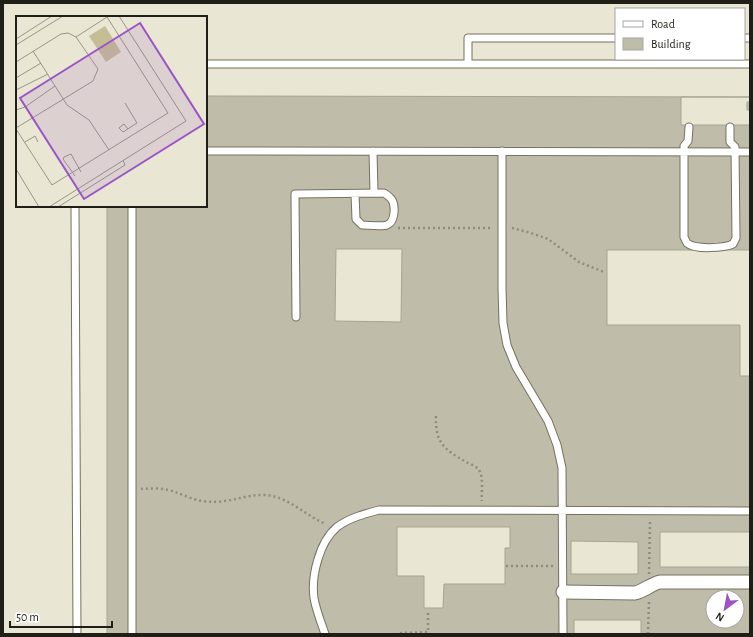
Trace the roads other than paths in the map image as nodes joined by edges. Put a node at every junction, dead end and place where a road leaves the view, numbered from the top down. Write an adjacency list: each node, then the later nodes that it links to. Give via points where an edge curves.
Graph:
1 (615, 38): 3 (lane, via 468,38)
2 (207, 64): 3 (lane)
3 (468, 64): 4 (lane)
4 (750, 64)
5 (688, 127): 10 (lane, via 688,141 684,146)
6 (730, 128): 11 (lane, via 730,142 735,147)
7 (207, 151): 8 (lane)
8 (373, 151): 9 (lane); 13 (lane)
9 (502, 151): 10 (lane); 18 (lane, via 503,323 507,345 516,367 548,421 557,445 562,468)
10 (684, 152): 11 (lane); 11 (lane, via 684,237 688,243 695,246 724,248 733,244 736,238)
11 (735, 152): 12 (lane)
12 (750, 152)
13 (374, 193): 14 (lane); 14 (lane, via 384,193 393,202 394,215 387,225 362,226 358,223)
14 (355, 194): 17 (lane, via 295,194)
15 (75, 207): 22 (lane)
16 (132, 207): 23 (lane)
17 (296, 317)
18 (562, 510): 19 (lane); 21 (lane); 24 (lane, via 379,510 354,517 336,528 322,546 314,570 314,598)
19 (750, 512)
20 (750, 582): 21 (street, via 660,582 634,593)
21 (563, 592): 25 (lane)
22 (76, 634)
23 (132, 634)
24 (325, 634)
25 (563, 634)

